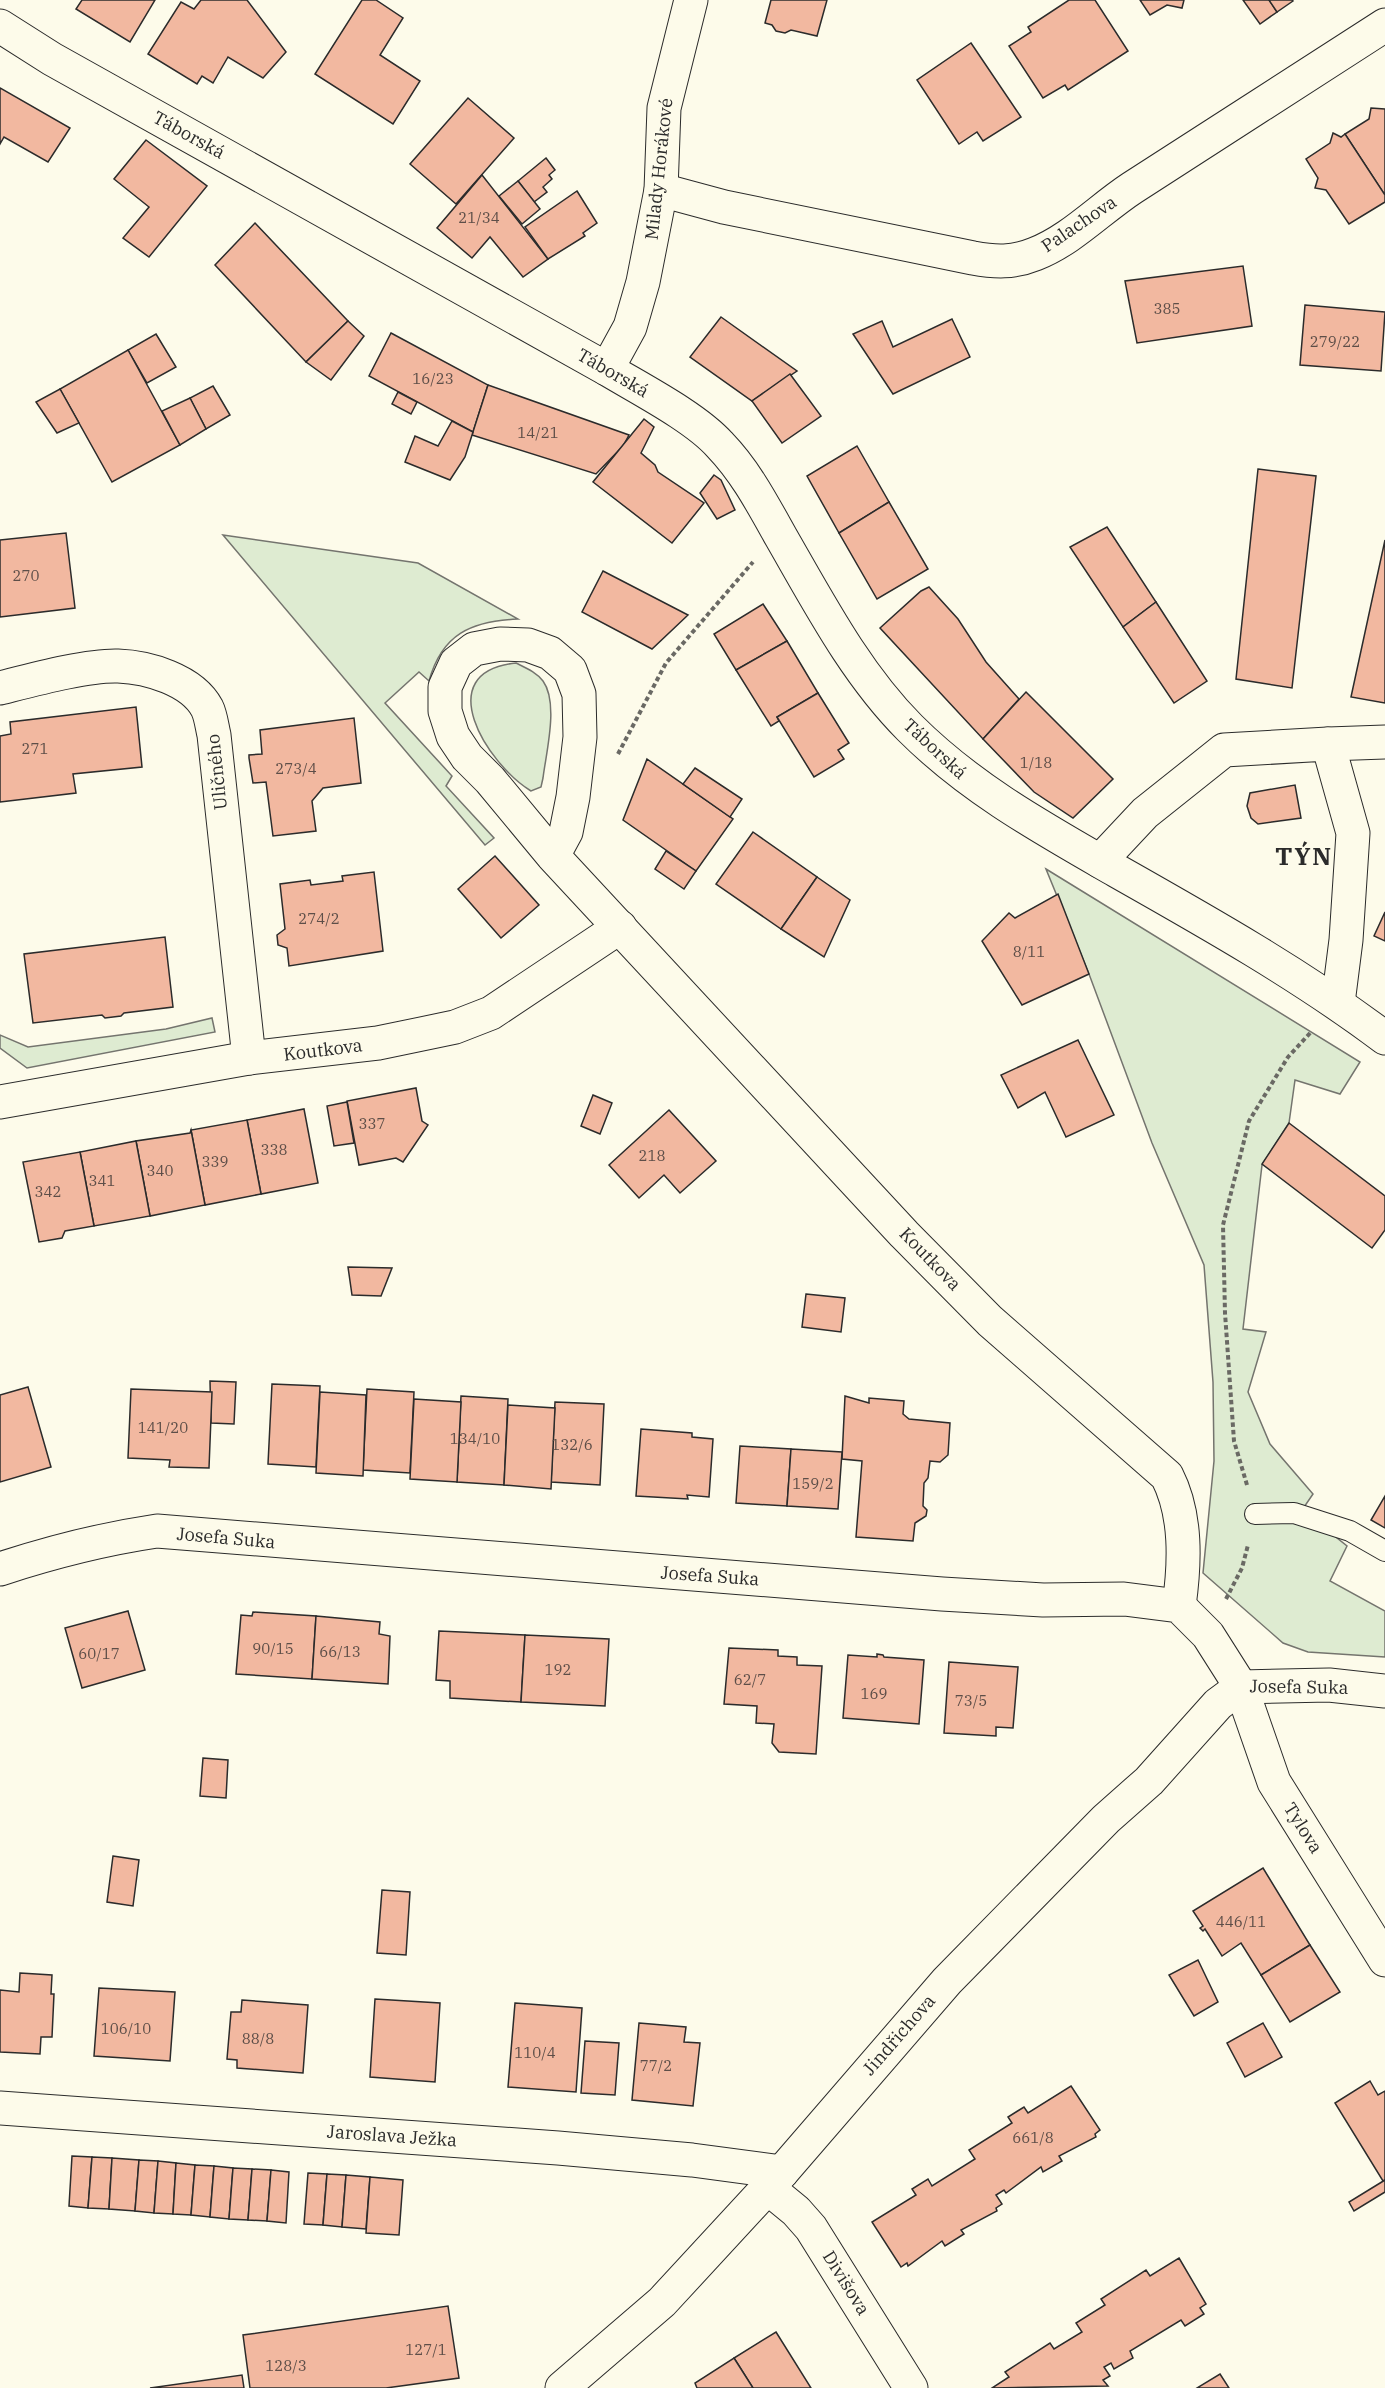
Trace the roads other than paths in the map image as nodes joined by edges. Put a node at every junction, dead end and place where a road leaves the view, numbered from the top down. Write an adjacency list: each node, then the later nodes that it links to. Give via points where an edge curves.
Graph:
1 (691, 0): 4 (street, Milady Horákové, via 663,108)
2 (1385, 25): 4 (street, Palachova, via 1131,189 1062,239 1015,261 973,258 724,207)
3 (0, 26): 5 (street, Táborská, via 52,59)
4 (661, 190): 5 (street, Milady Horákové, via 646,270 630,327)
5 (607, 369): 10 (street, Táborská, via 673,409 719,443 749,482 837,634 909,727 979,789)
6 (0, 688): 14 (street, Uličného, via 117,666 167,677 199,696 208,710)
7 (1385, 742): 8 (street)
8 (1328, 744): 10 (street, via 1224,750 1145,813); 12 (street, via 1353,833)
9 (553, 856): 9 (street, Koutkova, via 467,757 453,735 445,711 445,687 456,663 474,649 500,644 528,645 549,653 570,670 579,694 580,736 566,832); 11 (street, Koutkova)
10 (1100, 861): 12 (street, Táborská)
11 (620, 927): 14 (street, Koutkova, via 491,1013 455,1027 378,1043); 19 (street, Koutkova, via 990,1321 1167,1476 1181,1516)
12 (1338, 1003): 13 (street, Táborská)
13 (1385, 1038)
14 (249, 1058): 15 (street, Koutkova)
15 (0, 1102)
16 (1254, 1514): 17 (lane, via 1294,1513 1350,1532)
17 (1385, 1551)
18 (0, 1569): 19 (street, Josefa Suka, via 54,1552 157,1531 942,1594 1043,1600 1124,1599)
19 (1189, 1617): 20 (street, Josefa Suka)
20 (1241, 1687): 21 (street, Josefa Suka, via 1329,1685); 22 (street, Tylova, via 1274,1782); 24 (street, Jindřichova, via 1218,1704 1149,1781 1106,1819 947,1981)
21 (1385, 1691)
22 (1385, 1960)
23 (0, 2108): 24 (street, Jaroslava Ježka, via 692,2160)
24 (775, 2180): 25 (street, Jindřichova, via 662,2302); 26 (street, Divišova, via 811,2228)
25 (562, 2388)
26 (911, 2388)

